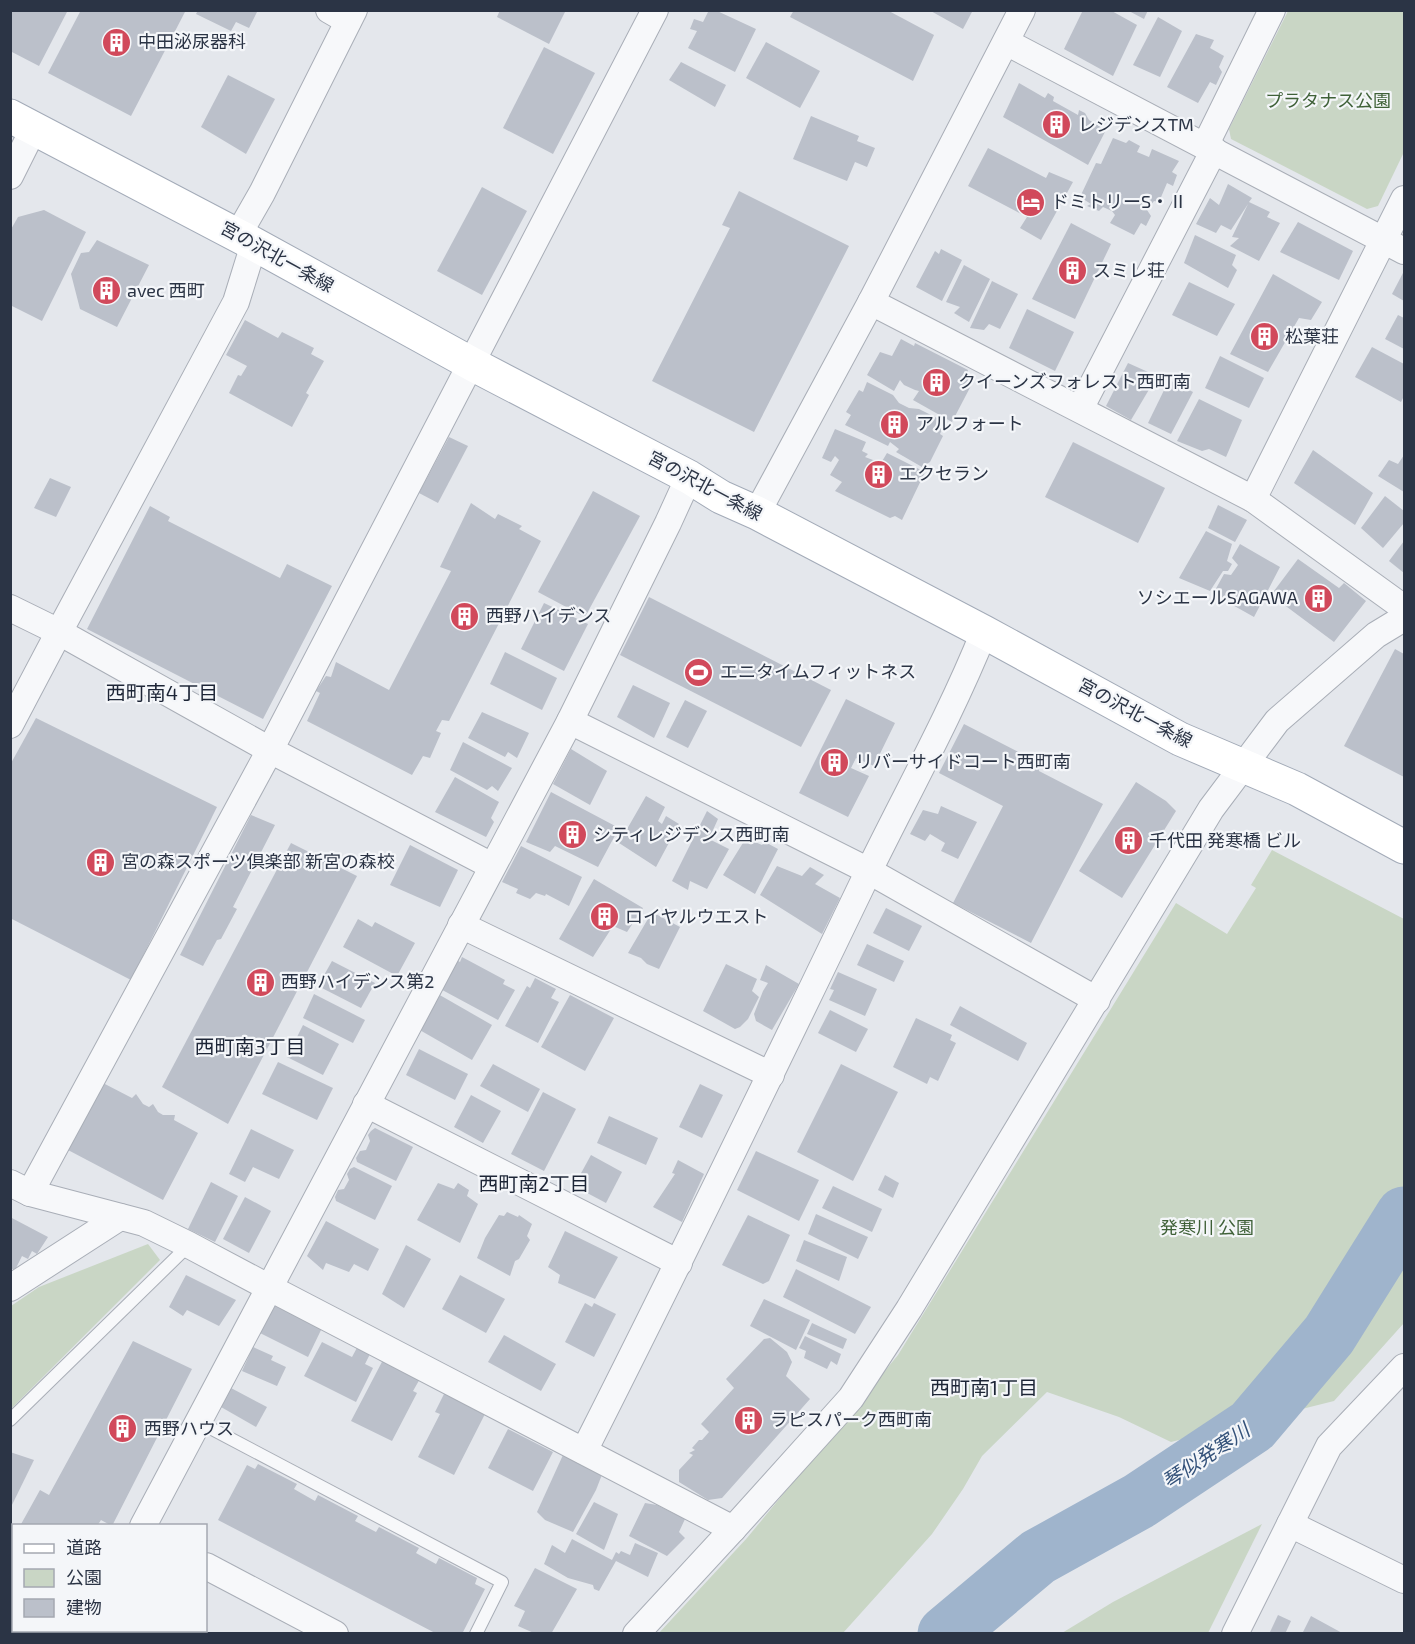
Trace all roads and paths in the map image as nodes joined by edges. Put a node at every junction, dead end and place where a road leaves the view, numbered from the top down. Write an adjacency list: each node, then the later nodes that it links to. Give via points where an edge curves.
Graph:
1 (655, 10): 13 (street)
2 (1022, 10): 5 (street)
3 (1272, 10): 7 (street)
4 (344, 14): 10 (street, via 262,193)
5 (1006, 42): 7 (street); 12 (street)
6 (22, 122): 8 (street); 10 (main road, 宮の沢北一条線)
7 (1209, 148): 11 (street); 14 (street)
8 (10, 176)
9 (1404, 199): 11 (street)
10 (246, 240): 13 (main road, 宮の沢北一条線); 21 (street, via 236,302)
11 (1394, 245): 16 (street)
12 (871, 302): 14 (street); 17 (street)
13 (472, 364): 15 (main road, 宮の沢北一条線); 25 (street)
14 (1080, 409): 16 (street)
15 (689, 477): 17 (main road, 宮の沢北一条線, via 720,497); 23 (street)
16 (1253, 499): 19 (street)
17 (757, 513): 22 (main road, 宮の沢北一条線)
18 (10, 608): 21 (street)
19 (1404, 608)
20 (1404, 618): 26 (street, via 1376,635 1277,721)
21 (59, 632): 24 (street); 25 (street)
22 (984, 632): 26 (main road, 宮の沢北一条線, via 1180,739); 29 (street, via 965,679)
23 (570, 721): 28 (street); 29 (street)
24 (10, 725)
25 (270, 750): 28 (street); 34 (street)
26 (1244, 767): 27 (main road, 宮の沢北一条線, via 1296,789); 31 (street, via 1211,809)
27 (1404, 847)
28 (492, 866): 30 (street)
29 (869, 871): 31 (street); 32 (street)
30 (461, 925): 32 (street); 33 (street)
31 (1097, 1000): 46 (street, via 851,1398)
32 (771, 1075): 37 (street)
33 (366, 1104): 37 (street); 38 (street)
34 (20, 1188): 35 (street)
35 (120, 1217): 36 (street, via 144,1223); 39 (street)
36 (189, 1245): 38 (street); 41 (lane)
37 (679, 1263): 43 (street)
38 (268, 1287): 42 (street); 43 (street)
39 (10, 1288)
40 (1404, 1367): 45 (street, via 1329,1446)
41 (10, 1420)
42 (197, 1421): 44 (street); 50 (lane, via 502,1582)
43 (584, 1451): 46 (street)
44 (144, 1524)
45 (1290, 1524): 48 (street); 52 (street)
46 (733, 1529): 51 (street)
47 (207, 1567): 49 (street)
48 (1404, 1580)
49 (335, 1634)
50 (476, 1634)
51 (636, 1634)
52 (1235, 1634)

